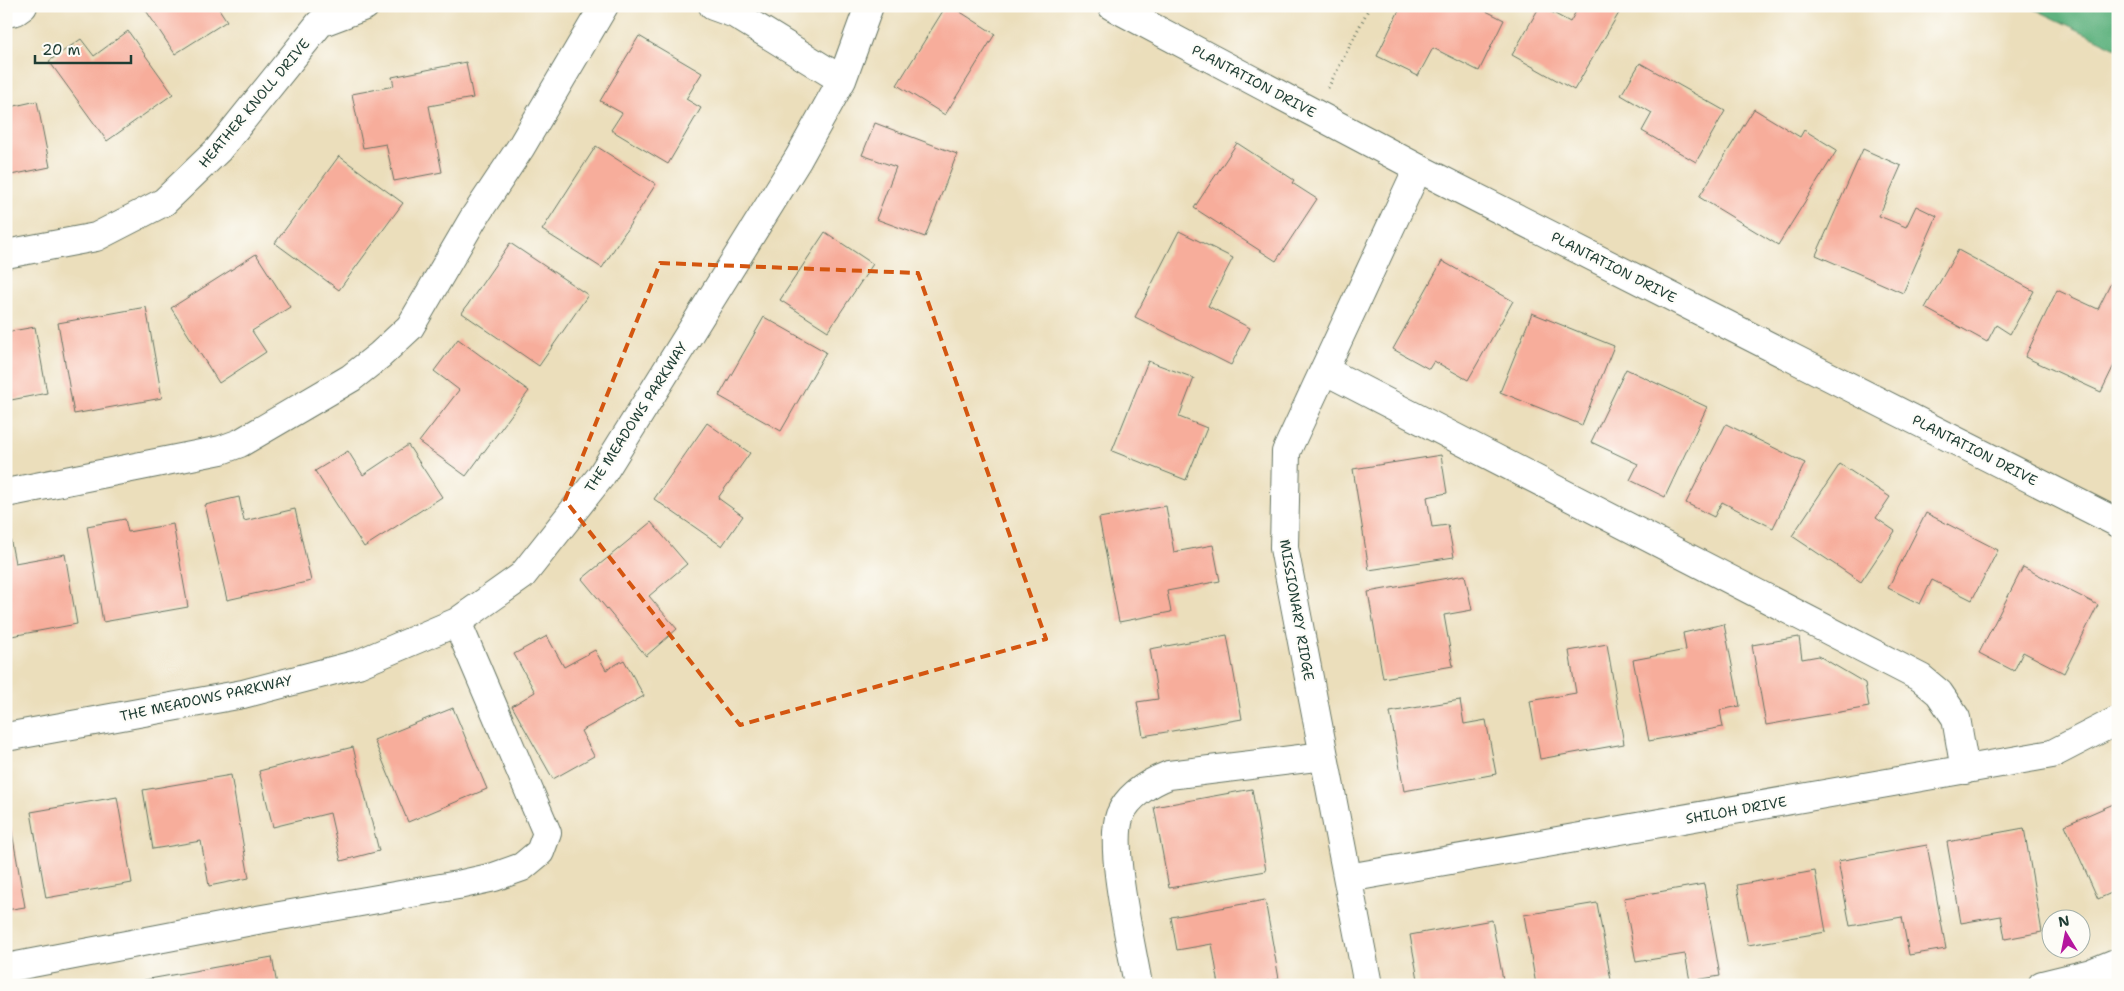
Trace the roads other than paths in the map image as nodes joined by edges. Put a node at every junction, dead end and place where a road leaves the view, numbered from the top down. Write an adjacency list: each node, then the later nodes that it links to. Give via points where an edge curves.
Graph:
1 (23, 6): 7 (street)
2 (365, 6): 8 (street, HEATHER KNOLL DRIVE)
3 (604, 6): 13 (street, via 410,327 380,355 351,378 240,443 221,450)
4 (713, 6): 9 (street, via 735,14)
5 (870, 6): 9 (street, THE MEADOWS PARKWAY)
6 (1112, 6): 10 (street, PLANTATION DRIVE)
7 (6, 13)
8 (314, 15): 11 (street, HEATHER KNOLL DRIVE, via 218,150 164,202 96,237)
9 (842, 80): 15 (street, THE MEADOWS PARKWAY, via 798,159 601,476 522,576)
10 (1418, 168): 12 (street, MISSIONARY RIDGE); 14 (street, PLANTATION DRIVE)
11 (6, 254)
12 (1324, 370): 18 (street, MISSIONARY RIDGE, via 1286,452 1284,548); 19 (street, via 1921,678 1939,693 1956,718)
13 (6, 493)
14 (2118, 523)
15 (457, 622): 17 (street, THE MEADOWS PARKWAY, via 358,664 243,694); 22 (street, via 547,833 540,852 522,867 458,885)
16 (2118, 720): 19 (street, SHILOH DRIVE, via 2052,754)
17 (6, 737)
18 (1324, 756): 20 (street, MISSIONARY RIDGE); 23 (street, via 1169,775 1135,796 1120,815 1117,837 1119,872)
19 (1965, 770): 20 (street, SHILOH DRIVE)
20 (1348, 878): 24 (street, MISSIONARY RIDGE)
21 (2118, 962): 25 (street, via 2091,973)
22 (6, 968)
23 (1138, 985)
24 (1368, 985)
25 (2042, 985)

